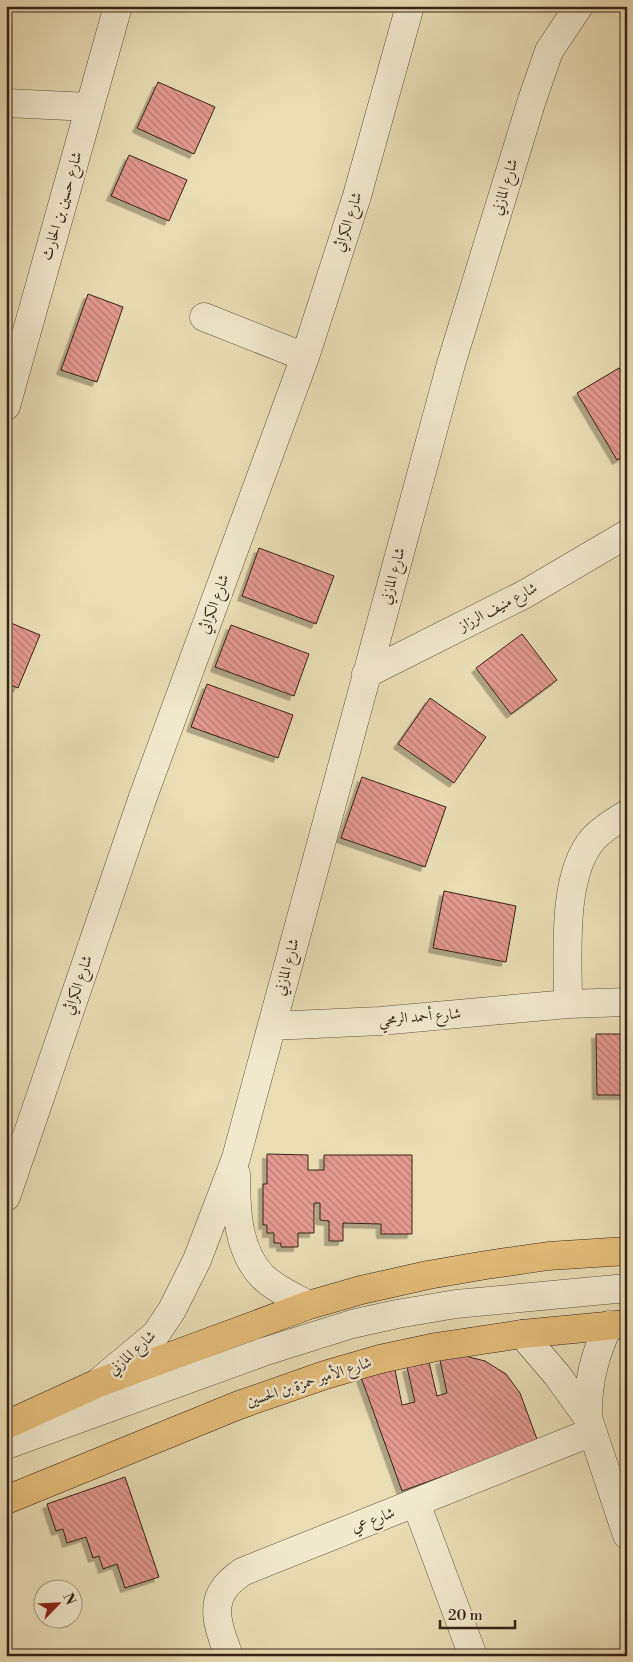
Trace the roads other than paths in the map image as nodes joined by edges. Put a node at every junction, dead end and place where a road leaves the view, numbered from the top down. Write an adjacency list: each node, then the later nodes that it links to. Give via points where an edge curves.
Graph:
1 (118, 6): 5 (street, شارع حسين بن الحارث)
2 (410, 6): 7 (street, شارع الكراثي, via 357,196)
3 (579, 6): 10 (street, شارع المازني, via 549,51 532,100 451,364)
4 (6, 103): 5 (street)
5 (90, 108): 8 (street, شارع حسين بن الحارث)
6 (204, 317): 7 (street)
7 (305, 357): 16 (street, شارع الكراثي, via 144,794)
8 (6, 406)
9 (627, 534): 10 (street, شارع منيف الرزاز, via 525,594)
10 (366, 674): 14 (street, شارع المازني)
11 (627, 814): 13 (street, via 593,840 580,862 569,898)
12 (627, 1002): 13 (street, شارع أحمد الرمحي)
13 (568, 1004): 14 (street, شارع أحمد الرمحي, via 380,1021)
14 (272, 1026): 15 (street, شارع المازني)
15 (236, 1158): 20 (street, شارع المازني, via 236,1207 244,1244 262,1276); 23 (street, شارع المازني, via 198,1260 172,1310 156,1334)
16 (6, 1197)
17 (627, 1251): 20 (main road, via 486,1264 361,1290)
18 (627, 1275): 26 (street, via 462,1291 330,1317)
19 (627, 1288): 27 (street, via 456,1304 352,1324 263,1352)
20 (309, 1305): 23 (main road)
21 (618, 1324): 22 (main road, شارع الأمير حمزة بن الحسين); 25 (street, via 594,1361 587,1399)
22 (522, 1334): 25 (street, via 557,1375); 28 (main road, شارع الأمير حمزة بن الحسين, via 436,1347 324,1375 239,1405)
23 (98, 1383): 24 (main road)
24 (6, 1424)
25 (590, 1425): 29 (street, شارع عي); 30 (street)
26 (6, 1432)
27 (6, 1445)
28 (6, 1500)
29 (416, 1503): 31 (street, شارع عي, via 242,1572 226,1586 218,1602 217,1621); 32 (street)
30 (627, 1535)
31 (229, 1656)
32 (473, 1656)

